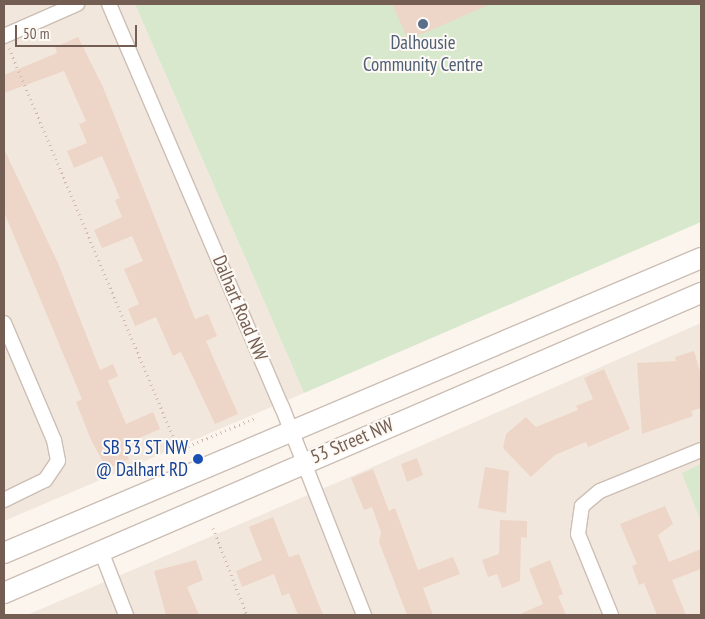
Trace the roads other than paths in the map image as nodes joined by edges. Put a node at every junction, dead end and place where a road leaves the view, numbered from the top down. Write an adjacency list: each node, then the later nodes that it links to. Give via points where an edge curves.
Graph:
1 (77, 4): 3 (street)
2 (109, 4): 7 (street, Dalhart Road NW)
3 (5, 40)
4 (701, 258): 7 (main road, 53 Street NW)
5 (701, 293): 9 (main road, 53 Street NW)
6 (4, 323): 10 (street, via 54,440 58,461 45,480)
7 (291, 430): 9 (street, Dalhart Road NW); 12 (main road, 53 Street NW)
8 (701, 450): 16 (street, via 600,490 582,506 578,534)
9 (304, 461): 11 (main road, 53 Street NW); 15 (street, Dalhart Road NW)
10 (4, 500)
11 (101, 551): 13 (main road, 53 Street NW); 14 (street)
12 (4, 553)
13 (4, 593)
14 (126, 615)
15 (364, 615)
16 (611, 615)

